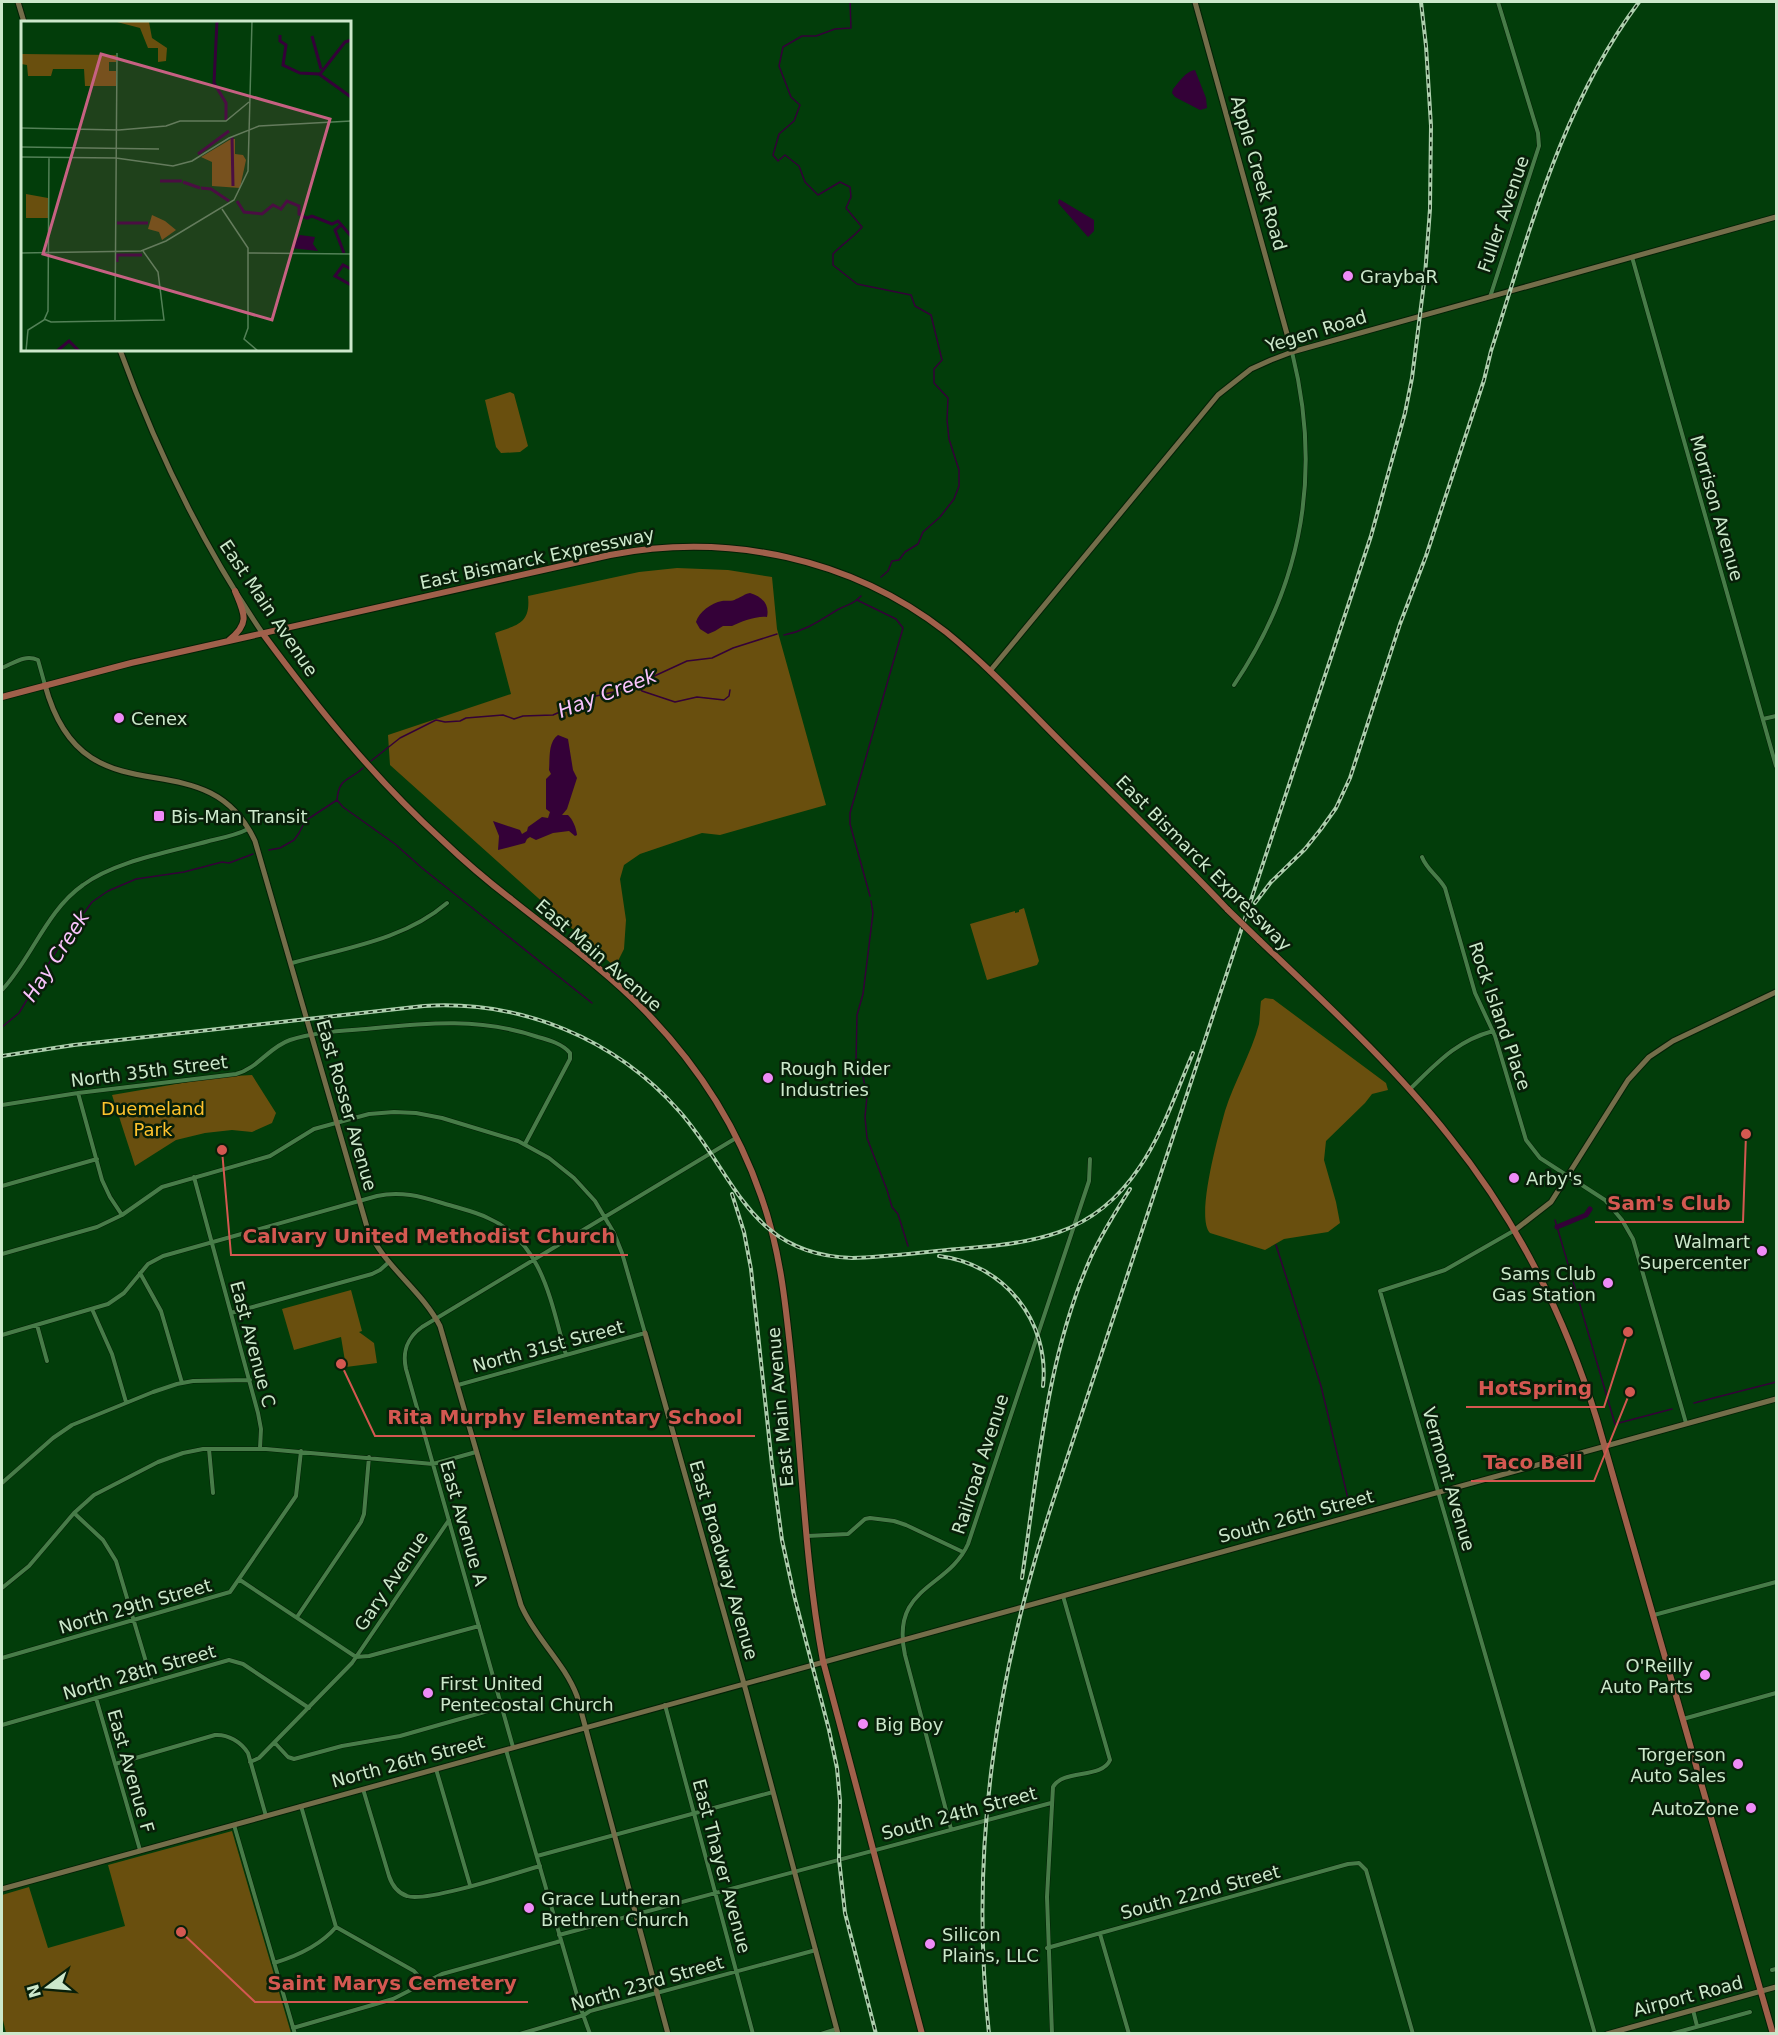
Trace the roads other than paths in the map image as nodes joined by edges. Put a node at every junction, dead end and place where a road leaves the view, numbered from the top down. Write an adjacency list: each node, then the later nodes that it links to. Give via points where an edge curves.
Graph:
1 (18, 2): 4 (street)
2 (1195, 2): 9 (street, Apple Creek Road)
3 (1498, 2): 7 (street, Fuller Avenue, via 1539,146)
4 (24, 21)
5 (1776, 217): 6 (street, Yegen Road)
6 (1632, 257): 7 (street, Yegen Road); 19 (street, Morrison Avenue)
7 (1490, 297): 9 (street, Yegen Road)
8 (120, 351): 10 (street, East Main Avenue, via 163,454 208,545)
9 (1292, 352): 14 (street, Yegen Road, via 1251,369 1218,395); 16 (street, via 1306,438 1302,513 1280,603)
10 (236, 591): 11 (street, East Main Avenue); 12 (main road, via 244,621 241,630)
11 (263, 634): 12 (main road, East Bismarck Expressway); 14 (main road, East Bismarck Expressway, via 601,556 652,548 709,546 800,560 858,580 930,621); 33 (main road, East Main Avenue, via 344,739 407,807 476,871 644,1010 698,1075)
12 (228, 642): 15 (main road, East Bismarck Expressway)
13 (2, 668): 15 (street, via 34,658)
14 (990, 671): 29 (main road, East Bismarck Expressway, bridge)
15 (45, 685): 17 (main road, East Bismarck Expressway); 21 (street, East Rosser Avenue, via 62,729 87,756 122,772 204,789 230,806)
16 (1234, 685)
17 (2, 697)
18 (1776, 716): 19 (street)
19 (1764, 720): 20 (street, Morrison Avenue)
20 (1776, 766)
21 (249, 828): 24 (street, East Rosser Avenue, via 261,855); 25 (street, via 116,867 88,881 56,911)
22 (1422, 857): 27 (street, Rock Island Place, via 1445,888 1475,993)
23 (447, 903): 24 (street, via 408,929)
24 (292, 963): 28 (street, East Rosser Avenue)
25 (2, 990)
26 (1776, 992): 37 (street, via 1649,1056 1628,1080)
27 (1493, 1030): 29 (street, via 1458,1045); 37 (street, Rock Island Place, via 1526,1140 1538,1156)
28 (312, 1034): 30 (street, North 35th Street, via 281,1044 248,1070 236,1074); 32 (street, East Rosser Avenue); 34 (street, North 35th Street, via 465,1022 532,1035 565,1048 570,1059)
29 (1409, 1089): 43 (main road, East Bismarck Expressway, via 1462,1152)
30 (78, 1093): 31 (street, North 35th Street); 35 (street)
31 (2, 1105)
32 (337, 1123): 34 (street, East Broadway Avenue, via 377,1113 416,1113); 38 (street, East Broadway Avenue, via 310,1131 270,1156); 40 (street, East Rosser Avenue)
33 (736, 1137): 42 (street, East Avenue A); 75 (main road, East Main Avenue, via 761,1195 781,1269)
34 (525, 1144): 42 (street, East Broadway Avenue, via 574,1178)
35 (97, 1159): 39 (street); 41 (street, via 104,1186)
36 (1090, 1159): 76 (street, Railroad Avenue, via 1089,1181)
37 (1569, 1176): 43 (street, via 1548,1206); 62 (street, Rock Island Place, via 1608,1203 1633,1239)
38 (194, 1177): 41 (street, East Broadway Avenue, via 162,1187); 44 (street, East Avenue C)
39 (2, 1186)
40 (359, 1201): 44 (street); 46 (street, via 405,1194 480,1214 513,1233); 47 (street, East Rosser Avenue, via 369,1234)
41 (122, 1215): 45 (street, East Broadway Avenue, via 91,1229)
42 (605, 1216): 46 (street, East Avenue A); 53 (street, East Broadway Avenue, via 622,1253)
43 (1515, 1230): 63 (main road, East Bismarck Expressway, via 1561,1320); 71 (street, Vermont Avenue, via 1438,1274 1380,1291)
44 (212, 1242): 48 (street, via 158,1258); 50 (street, East Avenue C)
45 (2, 1254)
46 (535, 1259): 51 (street, East Avenue A); 55 (street)
47 (388, 1262): 50 (street, via 372,1274); 51 (street, East Rosser Avenue)
48 (140, 1273): 49 (street, via 119,1297); 58 (street, via 161,1311)
49 (92, 1309): 52 (street); 61 (street, via 112,1354)
50 (231, 1314): 57 (street, East Avenue C)
51 (436, 1318): 59 (street, East Rosser Avenue); 69 (street, East Avenue A, via 414,1334 406,1344 404,1356)
52 (37, 1324): 54 (street); 56 (street)
53 (645, 1333): 55 (street, North 31st Street); 90 (street, East Broadway Avenue)
54 (2, 1335)
55 (566, 1355): 59 (street, North 31st Street)
56 (47, 1361)
57 (249, 1380): 58 (street); 65 (street, East Avenue C, via 260,1425)
58 (182, 1383): 61 (street)
59 (458, 1385): 67 (street, East Rosser Avenue)
60 (1776, 1399): 62 (street, South 26th Street)
61 (126, 1402): 70 (street, via 66,1429)
62 (1686, 1423): 63 (street, South 26th Street)
63 (1605, 1446): 71 (street, South 26th Street); 81 (main road, East Bismarck Expressway)
64 (209, 1449): 65 (street); 72 (street); 73 (street, via 158,1462 104,1489)
65 (260, 1449): 66 (street)
66 (301, 1451): 68 (street); 77 (street, via 296,1496)
67 (477, 1451): 69 (street); 98 (street, East Rosser Avenue, via 521,1605 571,1682)
68 (369, 1457): 69 (street); 82 (street, via 362,1522)
69 (433, 1464): 74 (street, East Avenue A)
70 (2, 1483)
71 (1439, 1492): 80 (street, South 26th Street); 151 (street, Vermont Avenue)
72 (213, 1493)
73 (74, 1514): 79 (street, via 29,1566); 83 (street, via 112,1554)
74 (449, 1520): 84 (street, East Avenue A); 86 (street, Gary Avenue)
75 (807, 1536): 76 (street, via 848,1534 870,1518 906,1525); 88 (main road, East Main Avenue)
76 (963, 1552): 85 (street, Railroad Avenue, via 911,1604)
77 (240, 1580): 82 (street); 83 (street, North 29th Street, via 226,1594)
78 (1776, 1582): 81 (street)
79 (2, 1587)
80 (1063, 1596): 85 (street, South 26th Street); 107 (street, South 24th Street, via 1109,1763 1059,1780 1053,1787)
81 (1653, 1616): 96 (main road, East Bismarck Expressway)
82 (297, 1617): 86 (street)
83 (134, 1620): 87 (street, North 29th Street); 89 (street)
84 (479, 1626): 86 (street); 94 (street, East Avenue A)
85 (903, 1640): 88 (street, South 26th Street); 112 (street, Railroad Avenue)
86 (356, 1657): 95 (street, Gary Avenue)
87 (2, 1658)
88 (823, 1661): 90 (street, North 26th Street); 114 (main road, East Main Avenue)
89 (152, 1682): 92 (street, North 28th Street); 95 (street, North 28th Street, via 233,1660)
90 (744, 1683): 93 (street, North 26th Street); 106 (street, East Broadway Avenue)
91 (1776, 1693): 96 (street)
92 (96, 1698): 97 (street, North 28th Street); 103 (street, East Avenue F)
93 (665, 1705): 98 (street, North 26th Street); 109 (street, East Thayer Avenue)
94 (502, 1707): 99 (street, via 292,1760); 100 (street, East Avenue A)
95 (309, 1708): 99 (street, Gary Avenue)
96 (1683, 1719): 133 (main road, East Bismarck Expressway)
97 (2, 1725)
98 (587, 1727): 100 (street, North 26th Street); 113 (street, East Rosser Avenue)
99 (275, 1743): 102 (street, Gary Avenue)
100 (513, 1748): 101 (street, North 26th Street)
101 (506, 1750): 104 (street, North 26th Street); 116 (street)
102 (250, 1762): 103 (street, via 243,1746 223,1735); 110 (street)
103 (115, 1764): 115 (street, East Avenue F)
104 (436, 1769): 105 (street, North 26th Street); 119 (street)
105 (363, 1789): 108 (street, North 26th Street); 119 (street, via 394,1886 407,1896 423,1898)
106 (773, 1792): 109 (street); 118 (street, East Broadway Avenue)
107 (1051, 1803): 112 (street, South 24th Street); 127 (street)
108 (301, 1806): 110 (street, North 26th Street); 123 (street)
109 (694, 1814): 113 (street); 121 (street, East Thayer Avenue)
110 (266, 1816): 111 (street, North 26th Street)
111 (234, 1825): 115 (street, North 26th Street); 129 (street)
112 (951, 1829): 114 (street, South 24th Street)
113 (615, 1835): 116 (street); 122 (street, East Rosser Avenue)
114 (873, 1850): 118 (street, South 24th Street); 147 (main road, East Main Avenue)
115 (140, 1851): 120 (street, North 26th Street)
116 (537, 1856): 117 (street)
117 (540, 1866): 119 (street); 125 (street)
118 (794, 1872): 121 (street, South 24th Street); 128 (street, East Broadway Avenue)
119 (470, 1885)
120 (2, 1890)
121 (715, 1893): 122 (street, South 24th Street); 130 (street, East Thayer Avenue)
122 (636, 1914): 125 (street, South 24th Street); 134 (street, East Rosser Avenue)
123 (336, 1927): 129 (street, via 302,1953); 131 (street, via 414,1971)
124 (1100, 1934): 127 (street, South 22nd Street); 149 (street); 150 (street, South 22nd Street, via 1359,1863 1366,1870)
125 (559, 1935): 126 (street)
126 (561, 1941): 131 (street); 137 (street)
127 (1047, 1948): 148 (street)
128 (816, 1950): 130 (street, North 23rd Street); 140 (street, East Broadway Avenue)
129 (274, 1964): 139 (street)
130 (736, 1971): 134 (street, North 23rd Street); 145 (street, East Thayer Avenue)
131 (424, 1982): 139 (street, via 393,1999)
132 (1776, 1987): 133 (street, Airport Road)
133 (1760, 1991): 135 (street, Airport Road); 154 (main road, East Bismarck Expressway)
134 (657, 1993): 137 (street, North 23rd Street); 144 (street, East Rosser Avenue)
135 (1693, 2010): 138 (street); 152 (street, Airport Road)
136 (1750, 2012): 138 (street)
137 (584, 2016): 142 (street, North 23rd Street); 143 (street)
138 (1697, 2026): 153 (street)
139 (293, 2028): 141 (street)
140 (837, 2031): 146 (street)
141 (295, 2034)
142 (520, 2034)
143 (590, 2034)
144 (668, 2034)
145 (753, 2034)
146 (821, 2034)
147 (922, 2034)
148 (1052, 2034)
149 (1129, 2034)
150 (1413, 2034)
151 (1595, 2034)
152 (1607, 2034)
153 (1671, 2034)
154 (1773, 2034)

